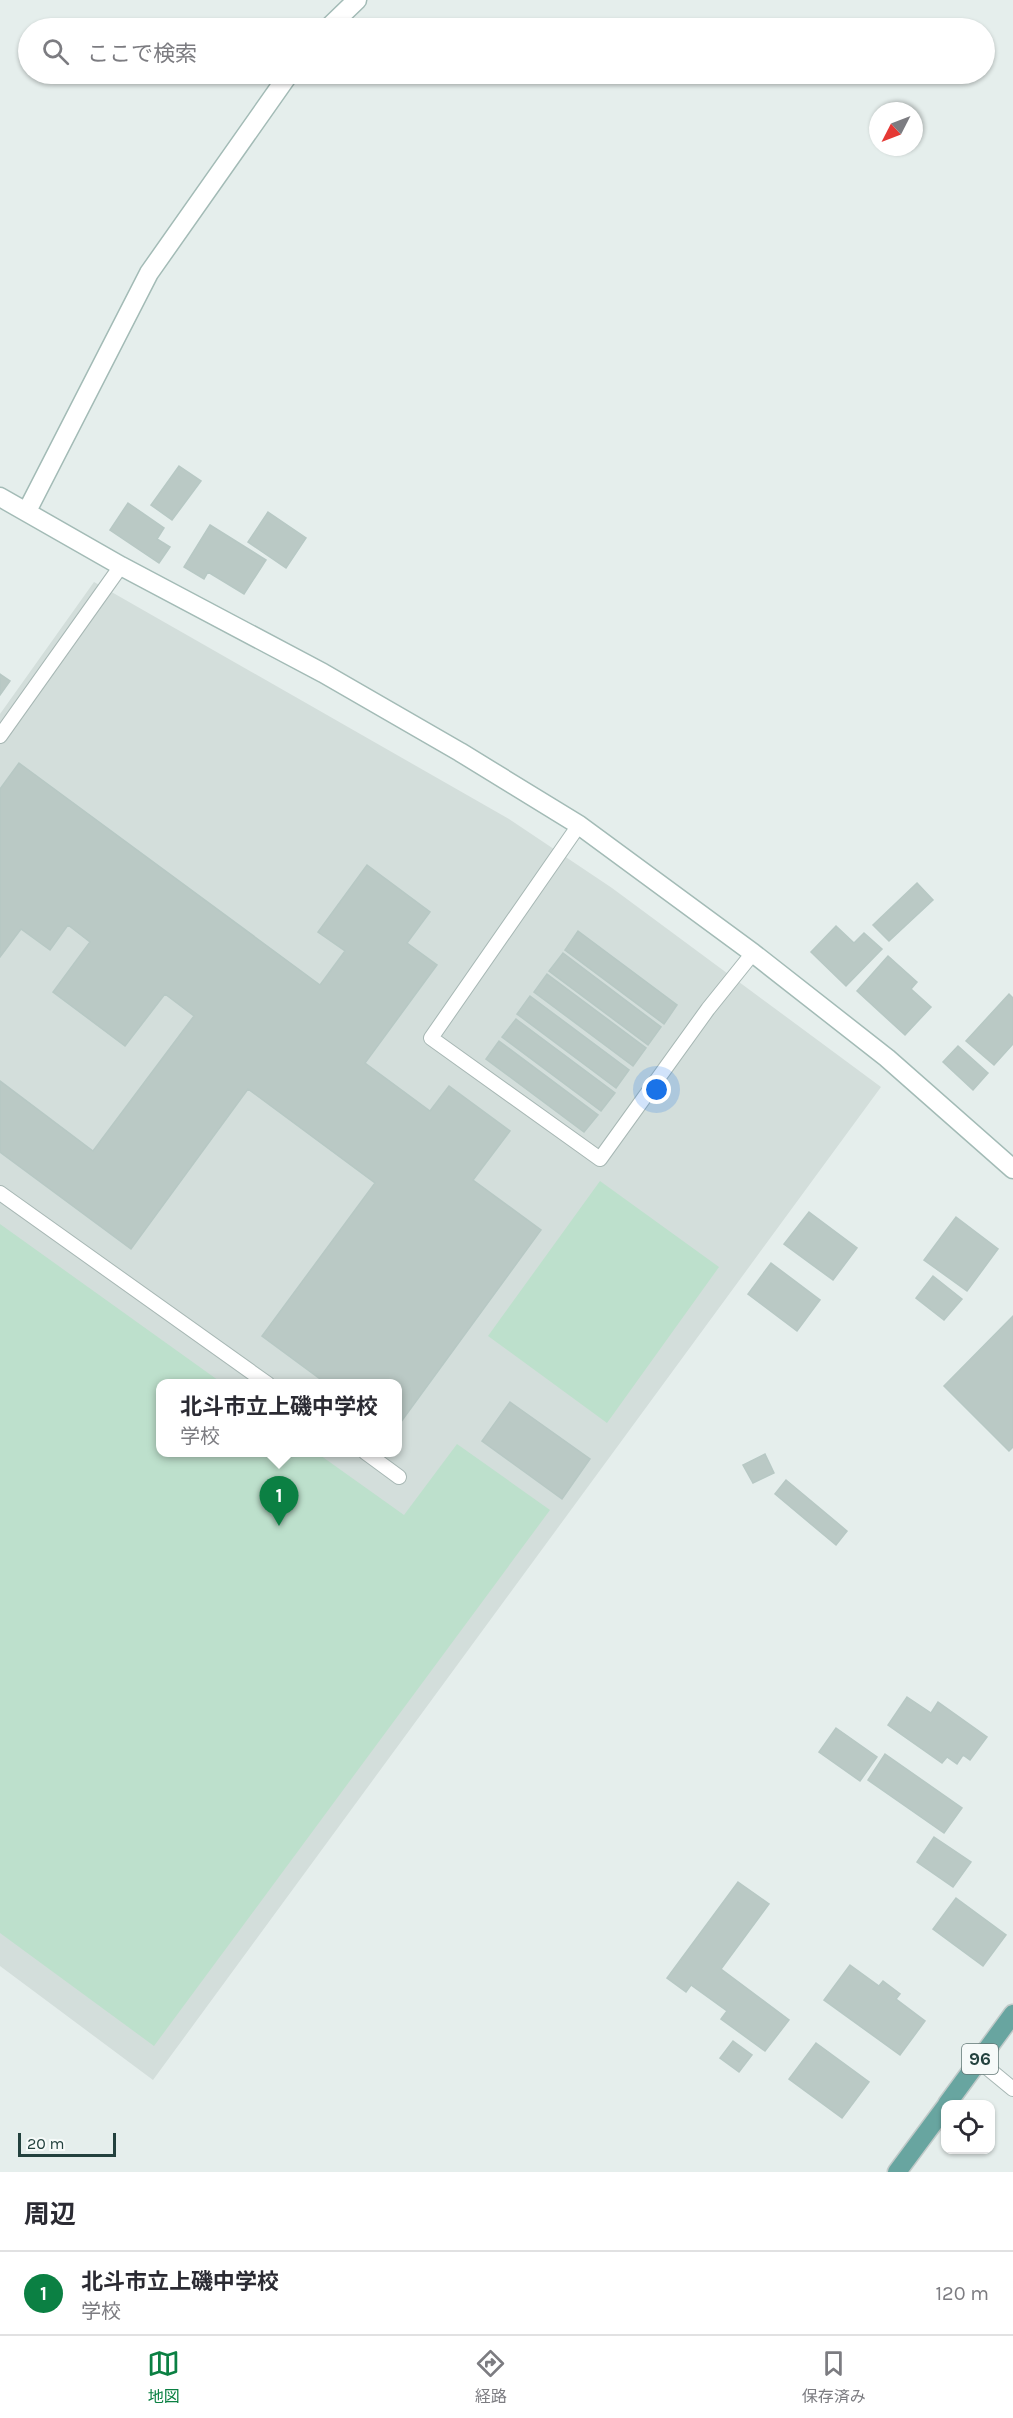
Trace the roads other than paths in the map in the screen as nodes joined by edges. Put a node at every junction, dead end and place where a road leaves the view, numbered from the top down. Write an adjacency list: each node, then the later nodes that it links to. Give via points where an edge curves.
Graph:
1 (357, 0): 2 (street)
2 (338, 18)
3 (282, 84): 5 (street, via 149,273)
4 (0, 497): 5 (street)
5 (27, 511): 6 (street)
6 (121, 566): 7 (lane); 8 (street, via 323,673)
7 (0, 736)
8 (579, 825): 9 (street); 9 (lane, via 431,1038 600,1159 708,1008)
9 (753, 953): 10 (street, via 887,1058)
10 (1013, 1169)
11 (0, 1193): 12 (lane)
12 (262, 1379)
13 (372, 1457): 14 (lane)
14 (399, 1477)
15 (1013, 2014): 16 (main road, 96)
16 (979, 2061): 17 (lane); 18 (main road, 96)
17 (1013, 2089)
18 (950, 2100)
19 (941, 2112): 20 (main road, 96)
20 (897, 2172)

